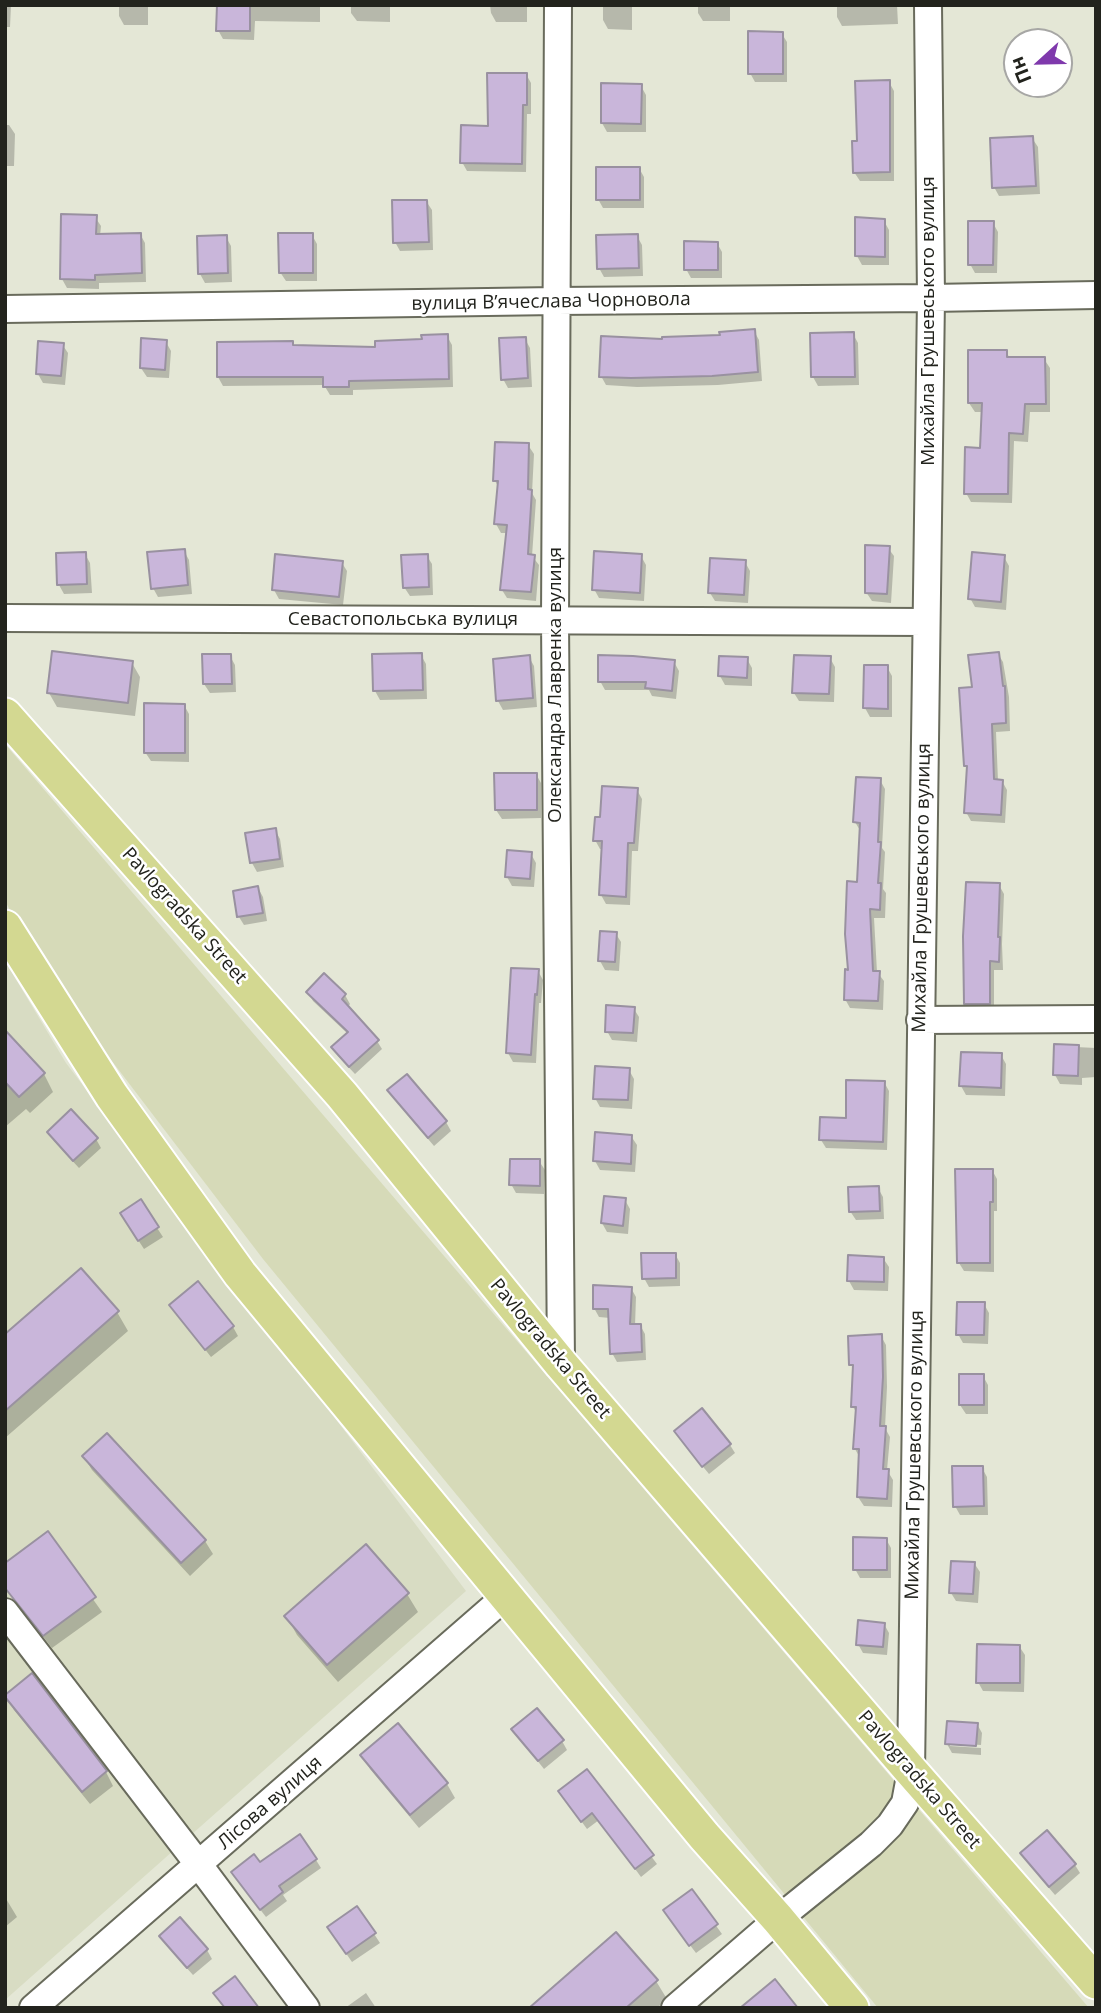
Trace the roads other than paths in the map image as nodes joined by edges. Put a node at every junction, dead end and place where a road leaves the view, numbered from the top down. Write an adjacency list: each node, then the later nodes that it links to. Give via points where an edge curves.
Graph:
1 (558, 5): 5 (street, Олександра Лавренка вулиця)
2 (928, 5): 4 (street, Михайла Грушевського вулиця)
3 (1096, 295): 4 (street, вулиця В’ячеслава Чорновола)
4 (931, 298): 5 (street, вулиця В’ячеслава Чорновола); 9 (street, Михайла Грушевського вулиця)
5 (556, 301): 6 (street, вулиця В’ячеслава Чорновола); 8 (street, Олександра Лавренка вулиця)
6 (5, 309)
7 (5, 618): 8 (street, Севастопольська вулиця)
8 (555, 621): 9 (street, Севастопольська вулиця); 14 (street, Олександра Лавренка вулиця)
9 (926, 622): 13 (street, Михайла Грушевського вулиця)
10 (5, 715): 14 (main road, Pavlogradska Street, via 342,1095)
11 (5, 927): 15 (main road, via 112,1096 240,1274)
12 (1096, 1019): 13 (street)
13 (920, 1020): 17 (street, Михайла Грушевського вулиця)
14 (561, 1364): 17 (main road, Pavlogradska Street)
15 (506, 1596): 18 (street, Лісова вулиця); 19 (main road)
16 (5, 1612): 18 (street)
17 (911, 1771): 19 (street, Михайла Грушевського вулиця, via 905,1802 890,1825); 20 (main road, Pavlogradska Street)
18 (199, 1865): 21 (street, Лісова вулиця); 22 (street)
19 (778, 1919): 23 (street, Михайла Грушевського вулиця); 24 (main road)
20 (1096, 1982)
21 (33, 2008)
22 (306, 2008)
23 (675, 2008)
24 (852, 2008)

